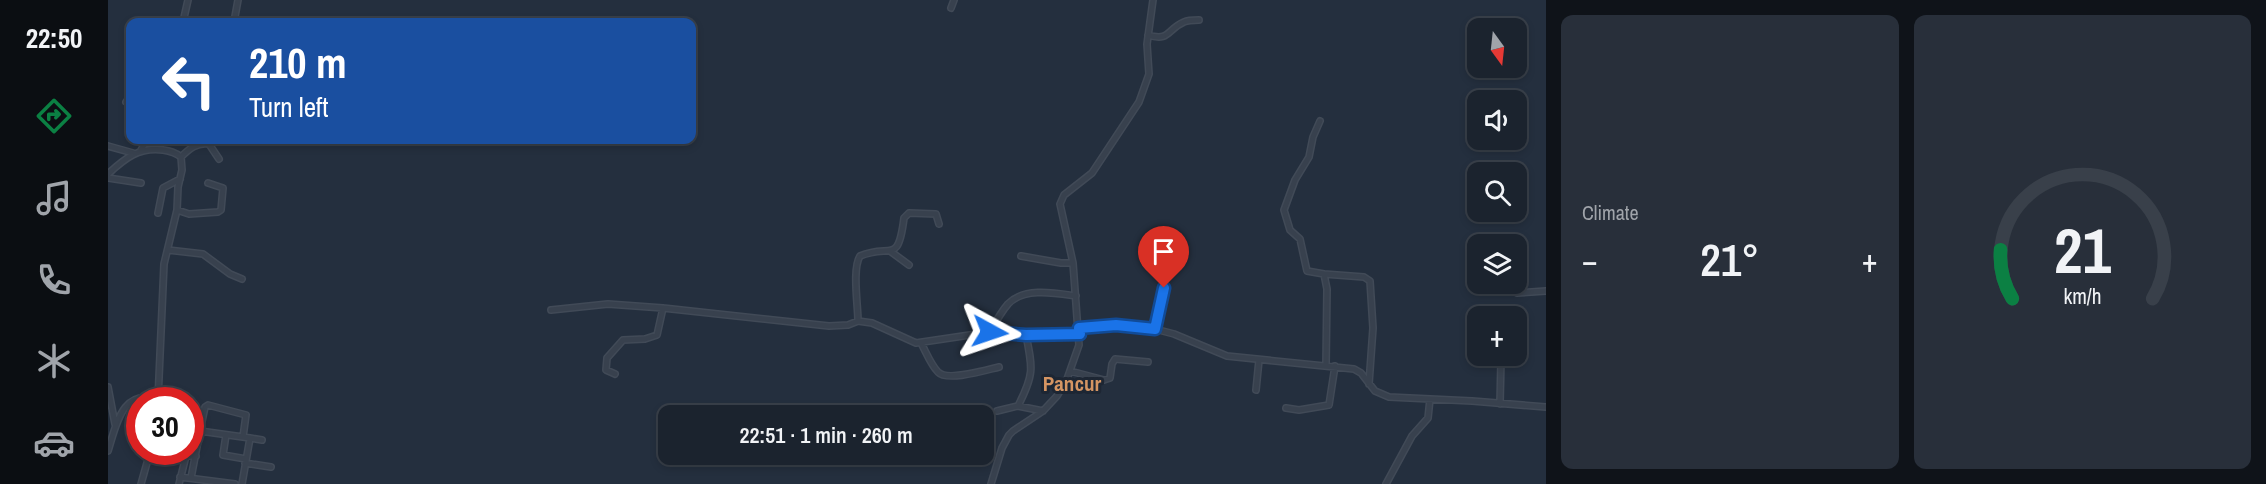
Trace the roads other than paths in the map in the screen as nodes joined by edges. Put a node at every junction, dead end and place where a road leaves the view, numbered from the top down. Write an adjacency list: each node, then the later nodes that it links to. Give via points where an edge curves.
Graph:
1 (188, 0): 6 (street)
2 (238, 0): 7 (street)
3 (954, 0): 5 (street)
4 (1153, 0): 9 (street)
5 (951, 8)
6 (184, 18)
7 (235, 18)
8 (1199, 20): 9 (street, via 1186,21 1159,38)
9 (1148, 35): 29 (street, via 1149,74 1139,102 1092,173 1061,199 1060,212)
10 (1320, 121): 31 (street, via 1309,157 1284,210 1290,230 1300,239 1307,271)
11 (145, 144): 15 (street)
12 (200, 144): 17 (street)
13 (210, 144): 18 (street)
14 (108, 146): 16 (street)
15 (141, 150): 16 (street); 17 (street, via 166,151)
16 (134, 153): 19 (street)
17 (181, 157): 20 (street)
18 (219, 159)
19 (108, 176): 21 (street)
20 (180, 180): 23 (street); 24 (street, via 163,188)
21 (141, 183)
22 (208, 183): 23 (street, via 223,188 221,210 189,214)
23 (177, 210): 26 (street)
24 (158, 213)
25 (939, 224): 27 (street, via 936,214 909,213 904,218 898,247)
26 (168, 250): 32 (street, via 202,254); 55 (street, via 164,264)
27 (890, 251): 30 (street); 39 (street, via 864,254 858,259)
28 (1021, 256): 29 (street)
29 (1073, 263): 36 (street)
30 (909, 265)
31 (1324, 274): 47 (street); 53 (street, via 1364,277 1370,281)
32 (242, 279)
33 (1164, 288): 40 (street)
34 (1546, 291): 35 (street)
35 (1527, 292)
36 (1076, 296): 41 (street); 42 (street, via 1033,292 1016,299 1007,305)
37 (663, 308): 38 (street, via 608,304); 39 (street, via 829,326); 52 (street, via 657,335 623,340 612,351 606,370)
38 (550, 310)
39 (858, 321): 44 (street)
40 (1155, 329): 41 (street, via 1116,325); 45 (street, via 1227,356)
41 (1080, 331): 43 (street); 51 (street)
42 (990, 332): 43 (street); 44 (street)
43 (1026, 335): 59 (street, via 1032,372)
44 (921, 343): 50 (street, via 938,373 944,376)
45 (1259, 360): 47 (street); 56 (street)
46 (1148, 362): 51 (street, via 1115,359 1110,378 1104,380)
47 (1326, 365): 48 (street)
48 (1335, 366): 53 (street, via 1357,370); 61 (street, via 1329,405)
49 (1501, 366): 58 (street)
50 (999, 367)
51 (1070, 371): 64 (street, via 1057,396)
52 (615, 374)
53 (1370, 385): 57 (street, via 1389,397)
54 (108, 387): 66 (street)
55 (159, 387)
56 (1256, 390)
57 (1430, 399): 58 (street); 85 (street, via 1428,418 1412,436)
58 (1500, 404): 60 (street)
59 (1018, 406): 63 (street); 64 (street)
60 (1546, 407)
61 (1286, 408)
62 (126, 409): 66 (street)
63 (997, 411)
64 (1043, 411): 84 (street, via 1009,435)
65 (204, 412): 69 (street, via 208,405 246,415)
66 (115, 426): 72 (street)
67 (204, 432): 68 (street)
68 (226, 435): 69 (street); 73 (street, via 223,455)
69 (243, 437): 70 (street)
70 (250, 438): 71 (street); 73 (street)
71 (262, 440)
72 (108, 451)
73 (246, 461): 77 (street); 83 (street)
74 (146, 465): 80 (street)
75 (183, 465): 78 (street)
76 (194, 465): 79 (street)
77 (271, 467)
78 (180, 477): 79 (street); 81 (street)
79 (191, 478): 82 (street)
80 (141, 484)
81 (179, 484)
82 (235, 484)
83 (242, 484)
84 (991, 484)
85 (1386, 484)

